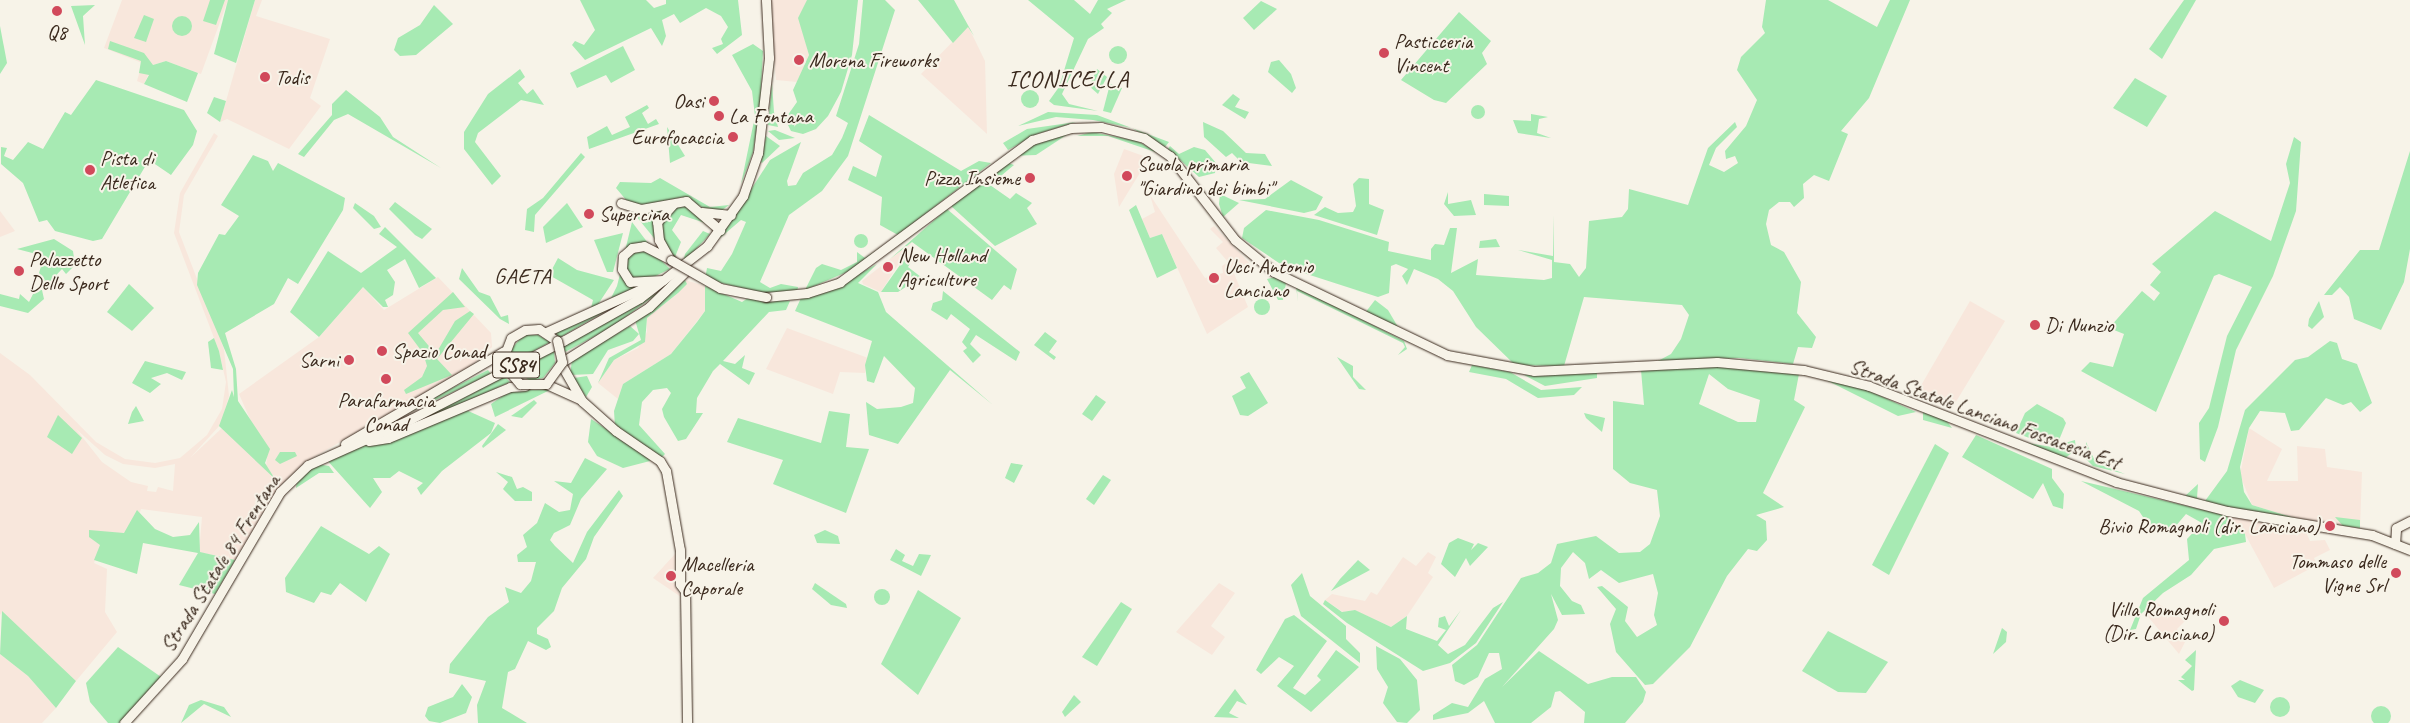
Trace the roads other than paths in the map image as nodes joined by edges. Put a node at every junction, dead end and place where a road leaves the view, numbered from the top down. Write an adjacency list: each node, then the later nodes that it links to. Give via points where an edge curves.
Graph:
1 (766, 0): 5 (main road, Strada Statale 84 Frentana / SS84, via 769,58 762,131 747,187)
2 (621, 203): 3 (main road, via 641,209 674,200)
3 (691, 204): 4 (main road); 8 (main road, via 674,204 658,218 659,240)
4 (702, 212): 5 (main road); 6 (main road)
5 (731, 215): 6 (main road, Strada Statale 84 Frentana / SS84)
6 (720, 230): 7 (main road, Strada Statale 84 Frentana / SS84)
7 (697, 258): 9 (main road, Strada Statale 84 Frentana / SS84); 13 (main road, via 649,306 579,348)
8 (671, 260): 10 (main road, Strada Statale Lanciano Fossacesia Est, via 644,246 627,251 622,268 628,279 635,284); 21 (main road, Strada Statale Lanciano Fossacesia Est, bridge, via 720,288 766,297 819,291 865,268 1013,151 1048,134 1071,128 1101,127 1131,134 1159,147 1181,167 1235,240 1274,272 1447,355 1513,369 1586,369 1716,362 1778,366 1869,386 2116,482 2227,511)
9 (668, 279): 10 (main road); 17 (main road, Strada Statale 84 Frentana / SS84, via 563,341)
10 (655, 282): 11 (main road)
11 (546, 332): 12 (main road, via 532,328 518,333); 13 (main road, bridge, via 557,341)
12 (504, 351): 15 (main road, bridge, via 504,365 510,376); 18 (main road, via 488,365 369,427)
13 (562, 363): 14 (main road, bridge); 16 (main road)
14 (546, 384): 15 (main road, bridge); 16 (main road)
15 (525, 386): 17 (main road, bridge, via 510,387 388,438)
16 (582, 401): 25 (main road, via 664,465 678,534 680,584 686,591)
17 (359, 442): 18 (main road, Strada Statale 84 Frentana / SS84)
18 (335, 451): 24 (main road, Strada Statale 84 Frentana / SS84, via 308,465 280,492 182,659)
19 (2410, 521): 20 (main road)
20 (2400, 523): 21 (main road); 22 (main road, via 2394,535)
21 (2372, 535): 22 (main road, Strada Statale Lanciano Fossacesia Est)
22 (2395, 544): 23 (main road, Strada Statale Lanciano Fossacesia Est)
23 (2410, 550)
24 (124, 723)
25 (687, 723)

